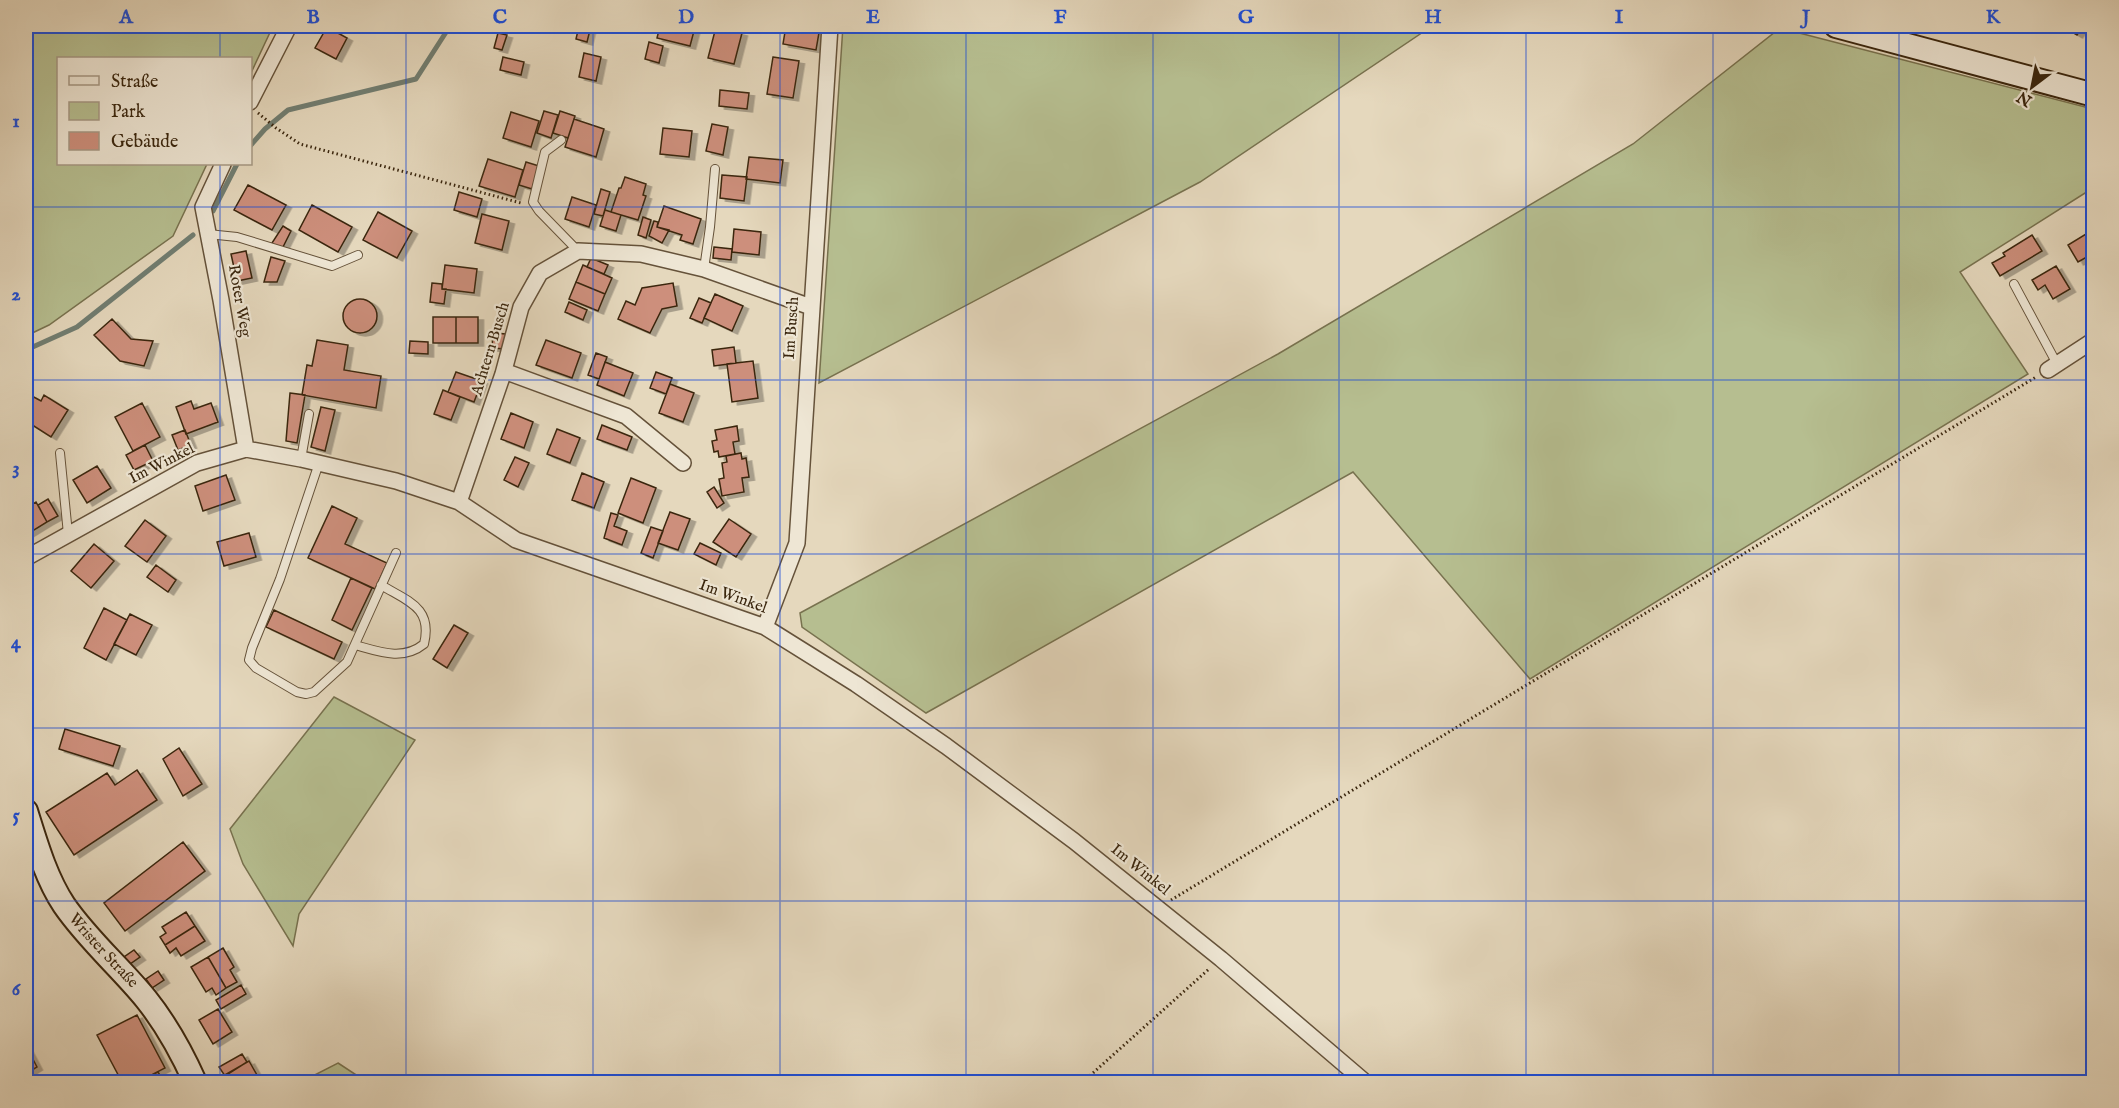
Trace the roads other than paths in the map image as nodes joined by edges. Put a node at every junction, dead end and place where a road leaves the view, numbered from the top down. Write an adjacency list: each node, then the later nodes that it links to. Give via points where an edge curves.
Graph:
1 (289, 26): 5 (street)
2 (830, 26): 14 (street, Im Busch)
3 (1836, 26): 4 (street)
4 (2094, 95)
5 (252, 98)
6 (561, 140): 10 (lane, via 545,152 533,202)
7 (223, 165): 9 (street, Roter Weg, via 203,207)
8 (715, 169): 12 (lane)
9 (208, 234): 11 (lane, via 248,240 332,266); 19 (street, Roter Weg)
10 (578, 251): 12 (street, via 641,254); 17 (street, Achtern Busch, via 540,273 521,307)
11 (358, 255)
12 (704, 269): 14 (street)
13 (2014, 285): 16 (lane)
14 (811, 307): 29 (street, Im Busch, via 797,543)
15 (2094, 340): 16 (street)
16 (2052, 367)
17 (504, 371): 23 (street, via 626,416); 24 (street, Achtern Busch)
18 (309, 414): 21 (lane)
19 (246, 449): 21 (street, Im Winkel); 25 (street, Im Winkel, via 197,464)
20 (60, 453): 25 (lane)
21 (301, 459): 22 (street, Im Winkel)
22 (319, 463): 24 (street, Im Winkel, via 396,481); 30 (lane, via 249,660 256,668 306,694 328,681 347,662)
23 (683, 463)
24 (459, 502): 29 (street, Im Winkel, via 516,540)
25 (68, 534): 27 (street, Im Winkel)
26 (396, 553): 28 (lane)
27 (26, 558)
28 (381, 585): 30 (lane); 30 (lane, via 421,613 427,622 424,644 403,654)
29 (765, 627): 33 (street, Im Winkel, via 946,746 1074,841 1221,959)
30 (356, 645)
31 (26, 812): 32 (street, Wrister Straße, via 63,904 147,1000 174,1038)
32 (195, 1083)
33 (1365, 1083)

